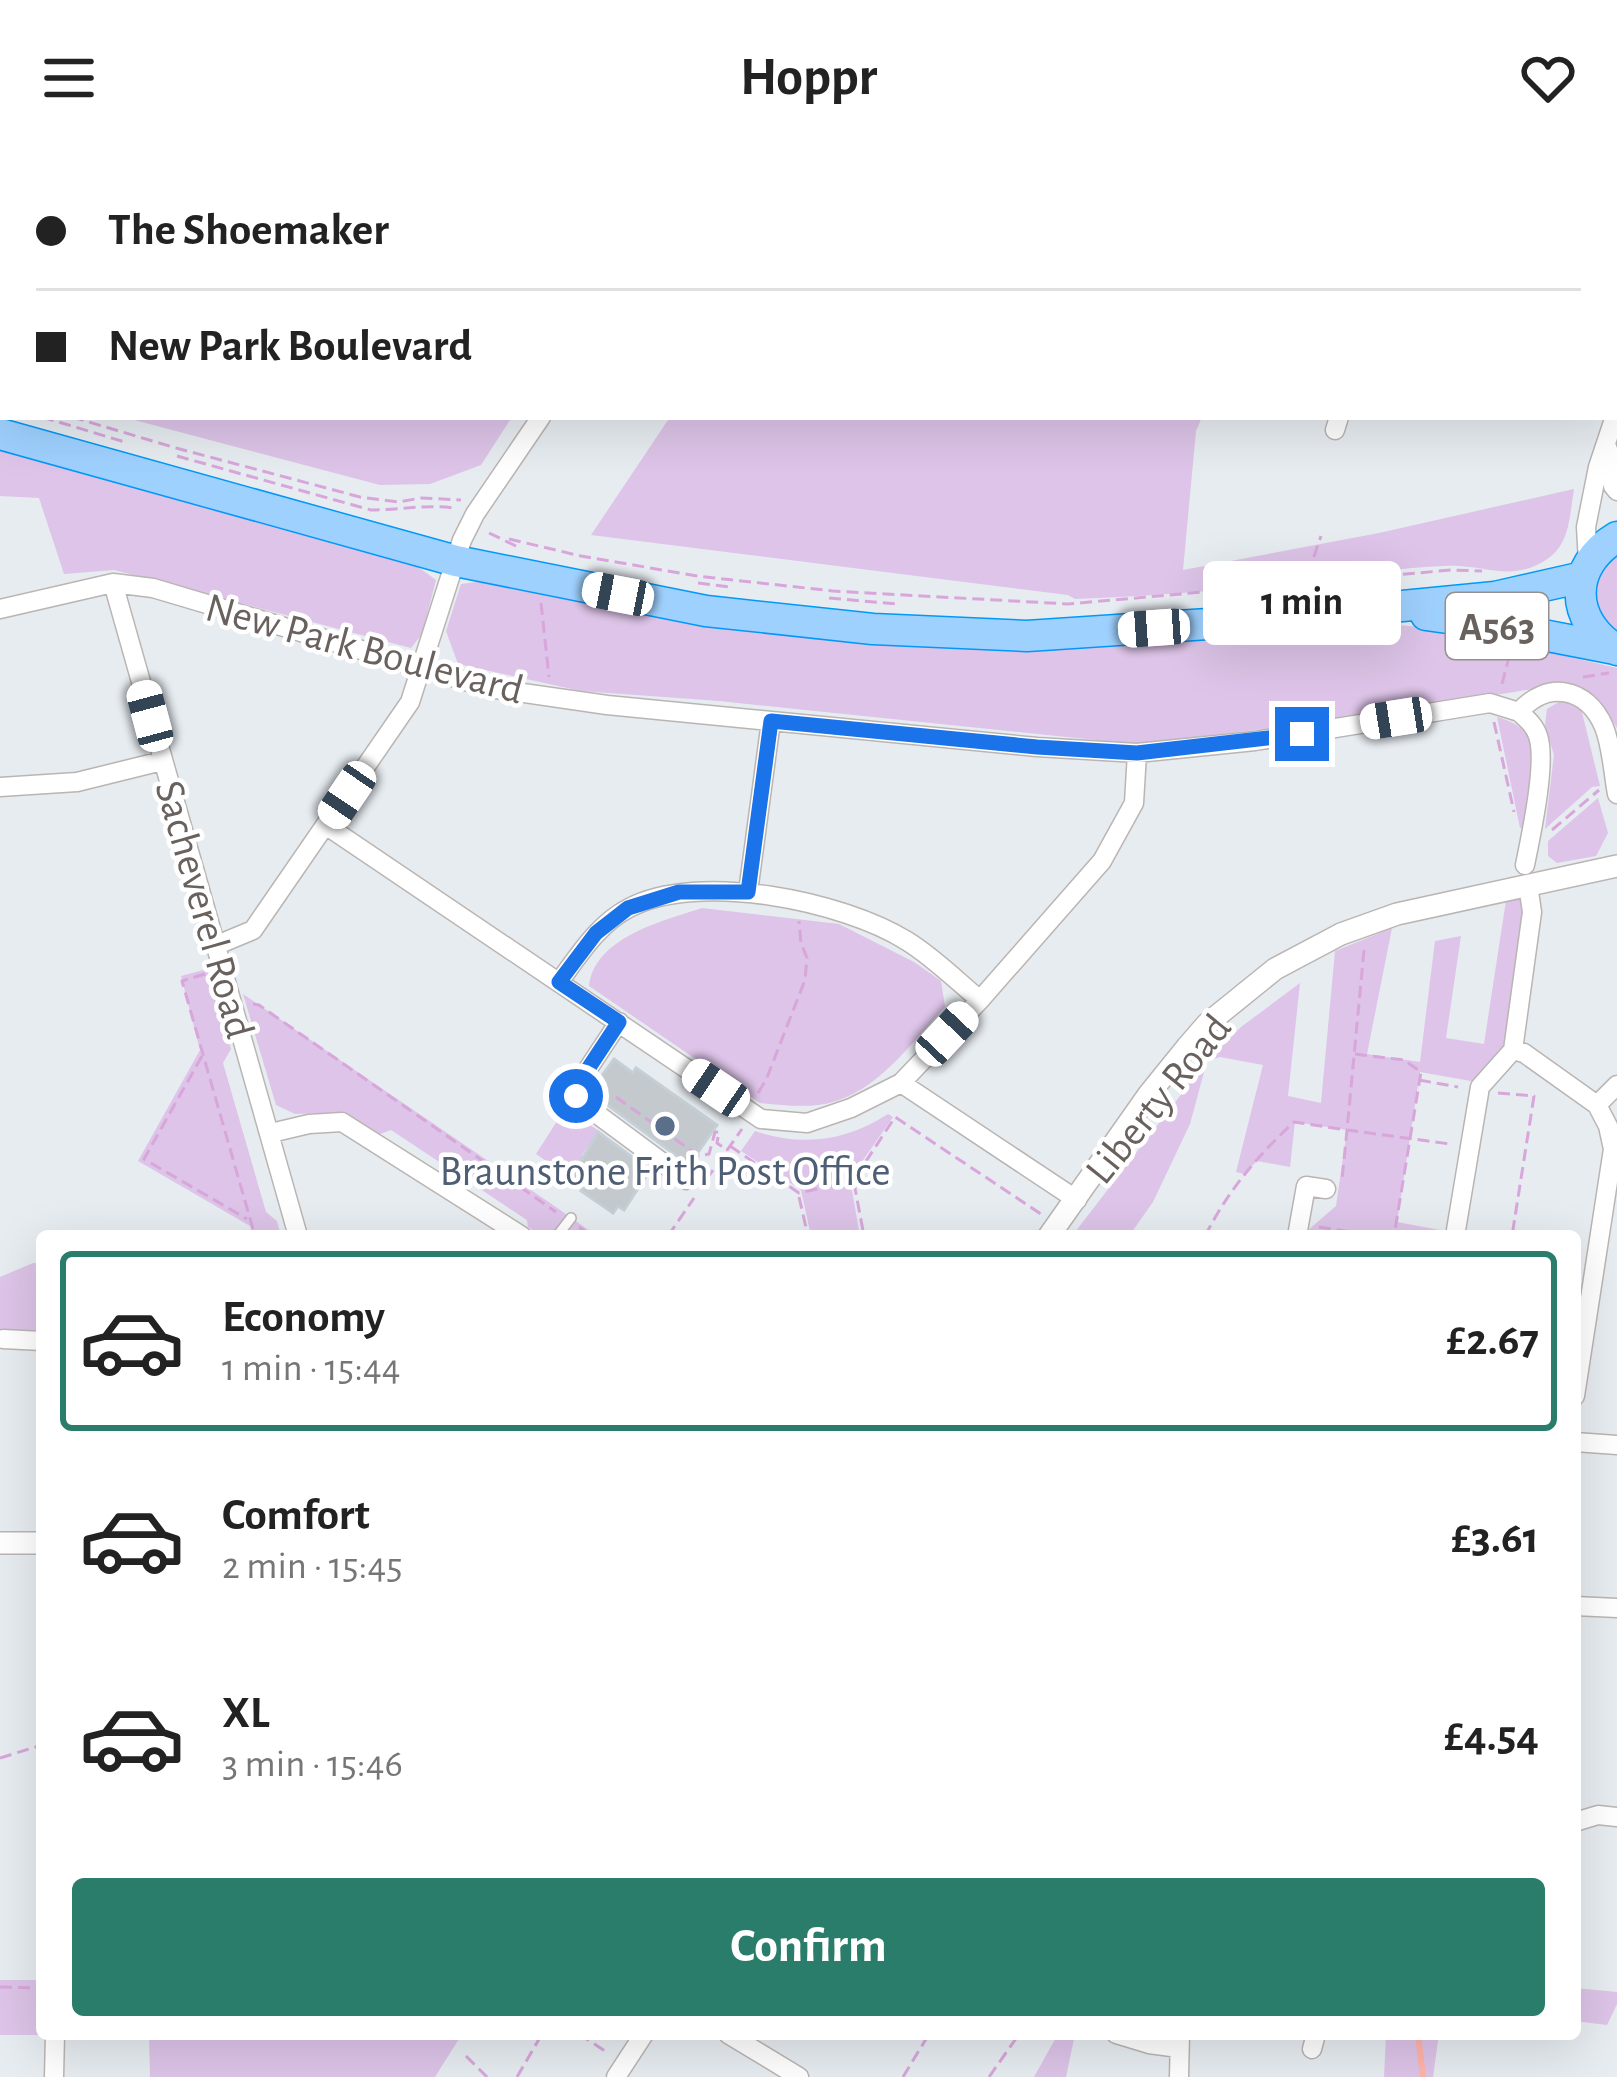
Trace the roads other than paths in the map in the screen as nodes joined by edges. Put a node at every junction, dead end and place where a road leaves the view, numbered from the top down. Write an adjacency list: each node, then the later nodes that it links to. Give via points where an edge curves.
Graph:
1 (540, 420): 7 (street, via 478,510)
2 (1614, 420): 4 (street)
3 (0, 434): 7 (highway, A563)
4 (1608, 445): 5 (street); 8 (street, via 1586,527)
5 (1617, 490)
6 (1617, 537): 8 (highway)
7 (456, 561): 11 (highway, A563, via 532,565 706,611 873,629 1027,636); 13 (street)
8 (1585, 570): 11 (highway, A563, via 1495,597); 12 (highway, via 1583,611)
9 (113, 583): 10 (street, New Park Boulevard); 13 (street, New Park Boulevard, via 153,588); 17 (street, Sacheverel Road)
10 (0, 609)
11 (1378, 609): 12 (highway, A563)
12 (1616, 650)
13 (421, 670): 15 (street, New Park Boulevard, via 489,688); 20 (street, via 410,702)
14 (1520, 712): 16 (street, New Park Boulevard, via 1490,703); 19 (street, via 1540,694 1560,690 1587,701 1604,727); 22 (street, via 1538,736 1541,758)
15 (771, 721): 16 (street, New Park Boulevard); 23 (street)
16 (1137, 753): 26 (street, via 1134,802 1102,861)
17 (162, 761): 18 (street, via 77,782); 24 (street, Sacheverel Road)
18 (0, 787)
19 (1616, 790)
20 (326, 826): 24 (street, via 253,930); 25 (street)
21 (1617, 866): 22 (street, Liberty Road)
22 (1527, 868): 28 (street, via 1532,912); 35 (street, Liberty Road, via 1341,934 1275,969 1207,1024)
23 (748, 892): 25 (street, via 679,892 628,908 596,933); 26 (street, via 861,917 909,942)
24 (217, 945): 32 (street, Sacheverel Road)
25 (559, 982): 27 (street)
26 (980, 1000): 29 (street)
27 (619, 1022): 29 (street, via 761,1119 807,1123); 33 (street, via 576,1087 578,1100)
28 (1513, 1050): 31 (street); 42 (street, via 1479,1090)
29 (901, 1083): 35 (street)
30 (1617, 1085): 31 (street)
31 (1597, 1105): 43 (street, via 1613,1149)
32 (271, 1132): 38 (street, Sacheverel Road); 39 (street, via 341,1122)
33 (686, 1180)
34 (1326, 1189): 37 (street, via 1306,1186)
35 (1077, 1200): 41 (street, Liberty Road)
36 (570, 1219): 40 (lane)
37 (1298, 1229)
38 (296, 1230)
39 (512, 1230)
40 (562, 1230)
41 (1054, 1230)
42 (1456, 1230)
43 (1594, 1277): 44 (street); 47 (street)
44 (1617, 1280)
45 (3, 1339): 46 (street)
46 (36, 1341)
47 (1581, 1358)
48 (1581, 1442): 49 (street)
49 (1617, 1445)
50 (0, 1543): 51 (street)
51 (36, 1543)
52 (1581, 1606): 53 (street)
53 (1617, 1608)
54 (1617, 1816): 55 (street)
55 (1581, 1820)
56 (55, 2040): 62 (street)
57 (640, 2040): 61 (street)
58 (752, 2040): 63 (street)
59 (1128, 2040): 60 (street)
60 (1179, 2041): 64 (street)
61 (620, 2070)
62 (54, 2077)
63 (799, 2077)
64 (1179, 2077)

